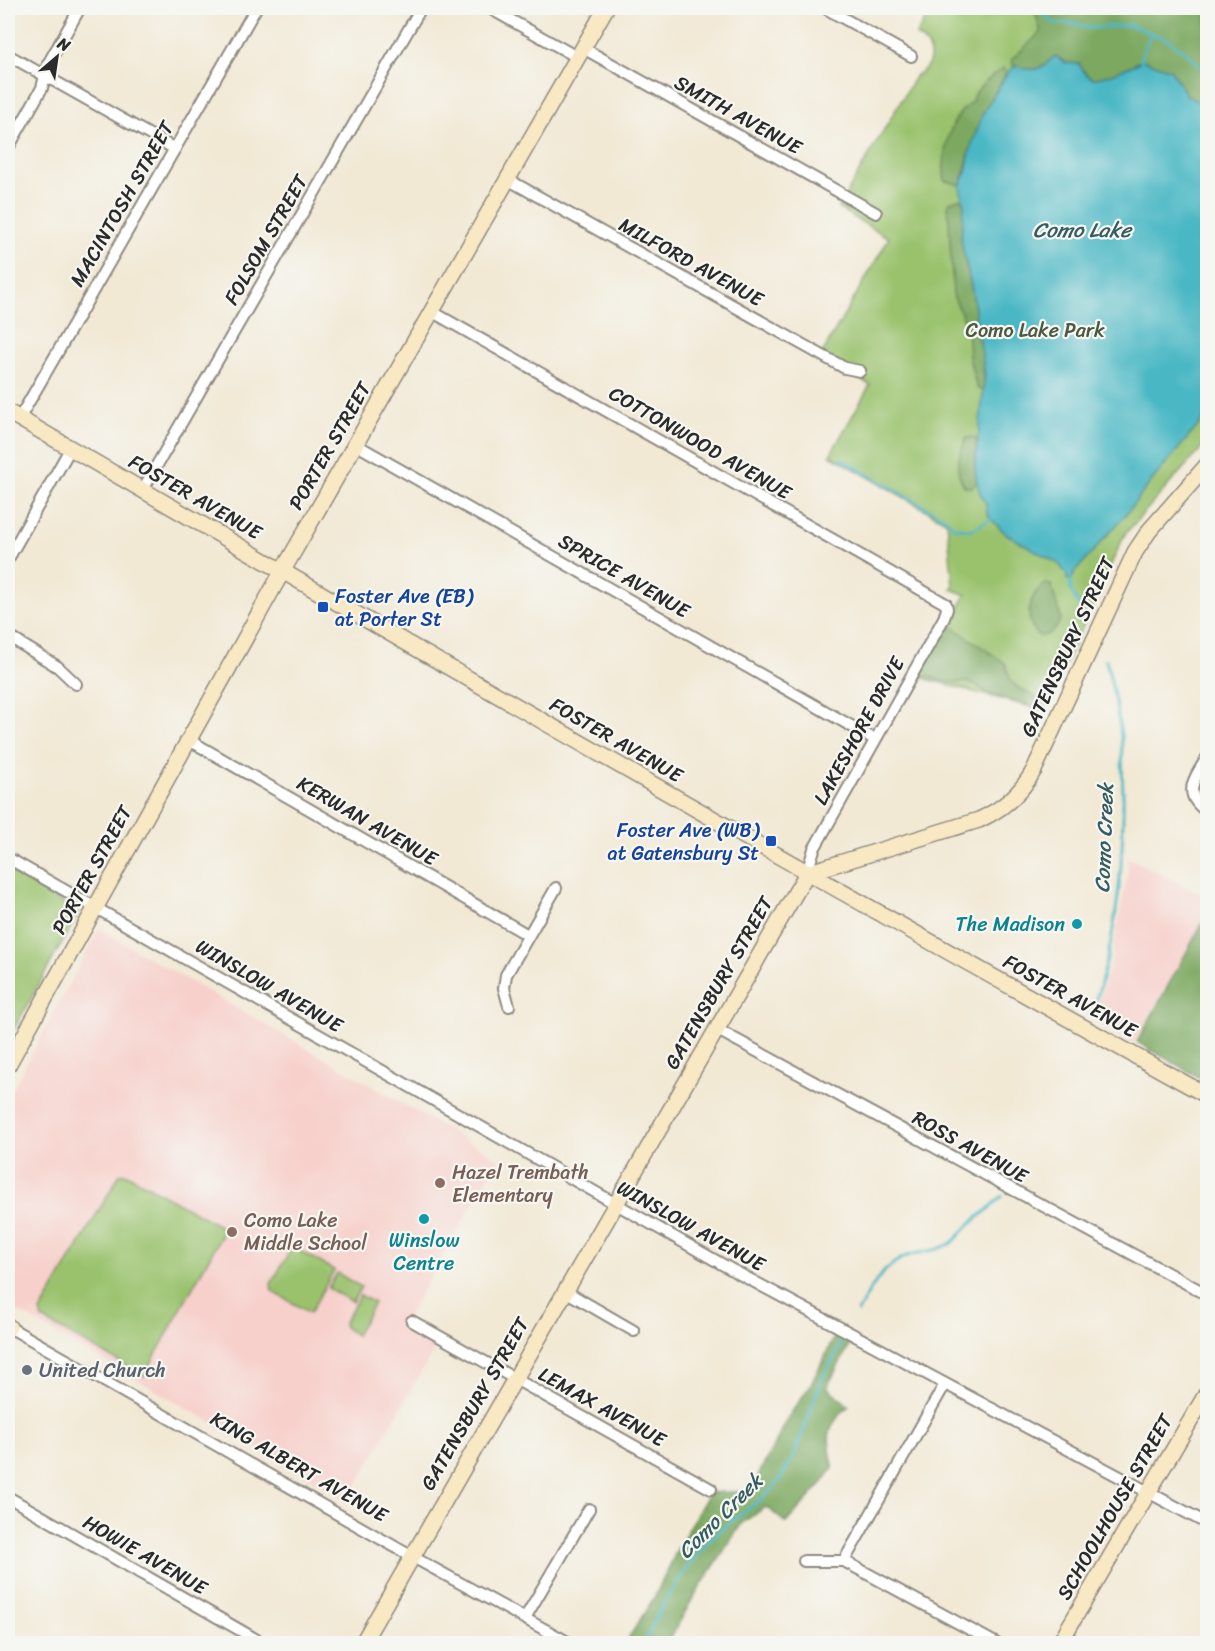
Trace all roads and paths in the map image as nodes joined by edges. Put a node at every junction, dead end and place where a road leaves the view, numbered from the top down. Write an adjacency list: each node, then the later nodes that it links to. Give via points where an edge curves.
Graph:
1 (80, 8): 10 (street)
2 (256, 8): 12 (street, MACINTOSH STREET)
3 (422, 8): 21 (street, FOLSOM STREET)
4 (489, 8): 7 (street, SMITH AVENUE)
5 (606, 8): 7 (street, PORTER STREET)
6 (825, 8): 9 (street)
7 (580, 52): 13 (street, PORTER STREET); 14 (street, SMITH AVENUE)
8 (8, 55): 10 (street)
9 (910, 56)
10 (45, 76): 11 (street); 12 (street)
11 (8, 148)
12 (175, 149): 17 (street, MACINTOSH STREET)
13 (507, 179): 15 (street, PORTER STREET); 16 (street, MILFORD AVENUE, via 839,365)
14 (876, 213)
15 (432, 311): 18 (street, PORTER STREET); 24 (street, COTTONWOOD AVENUE, via 944,601)
16 (860, 371)
17 (13, 416): 19 (street, FOSTER AVENUE)
18 (355, 444): 23 (street, PORTER STREET); 27 (street, SPRICE AVENUE)
19 (70, 449): 21 (street, FOSTER AVENUE); 22 (street)
20 (1208, 464): 32 (street, GATENSBURY STREET, via 1135,552 1034,770 1019,793 1001,809 979,820)
21 (142, 491): 23 (street, FOSTER AVENUE)
22 (8, 559)
23 (282, 572): 28 (street, PORTER STREET); 32 (street, FOSTER AVENUE)
24 (947, 609): 27 (street, LAKESHORE DRIVE)
25 (8, 636): 26 (street, via 58,667)
26 (76, 684)
27 (874, 739): 32 (street, LAKESHORE DRIVE, via 814,849)
28 (189, 740): 34 (street, PORTER STREET); 35 (street, KERWAN AVENUE)
29 (1208, 756): 30 (street, via 1195,778 1192,793 1193,800)
30 (1208, 812)
31 (8, 858): 34 (street, WINSLOW AVENUE)
32 (807, 873): 37 (street, GATENSBURY STREET); 39 (street, FOSTER AVENUE)
33 (556, 888): 35 (street)
34 (95, 907): 38 (street, PORTER STREET); 40 (street, WINSLOW AVENUE)
35 (528, 934): 36 (street, via 506,975 504,988)
36 (509, 1006)
37 (716, 1029): 40 (street, GATENSBURY STREET); 42 (street, ROSS AVENUE)
38 (8, 1065)
39 (1208, 1096)
40 (615, 1204): 41 (street, GATENSBURY STREET); 47 (street, WINSLOW AVENUE)
41 (565, 1291): 45 (street); 46 (street, GATENSBURY STREET)
42 (1208, 1295)
43 (412, 1321): 46 (street, LEMAX AVENUE)
44 (8, 1327): 54 (street, KING ALBERT AVENUE)
45 (634, 1331)
46 (514, 1378): 49 (street, LEMAX AVENUE); 54 (street, GATENSBURY STREET)
47 (945, 1384): 50 (street, WINSLOW AVENUE); 56 (street)
48 (1208, 1391): 50 (street, SCHOOLHOUSE STREET)
49 (711, 1489)
50 (1148, 1493): 53 (street, WINSLOW AVENUE); 62 (street, SCHOOLHOUSE STREET)
51 (8, 1497): 58 (street, HOWIE AVENUE)
52 (589, 1509): 57 (street)
53 (1208, 1524)
54 (411, 1556): 57 (street, KING ALBERT AVENUE); 59 (street, GATENSBURY STREET)
55 (804, 1561): 56 (street)
56 (844, 1561): 61 (street)
57 (525, 1618): 60 (street, KING ALBERT AVENUE)
58 (264, 1644)
59 (362, 1644)
60 (571, 1644)
61 (997, 1644)
62 (1059, 1644)

